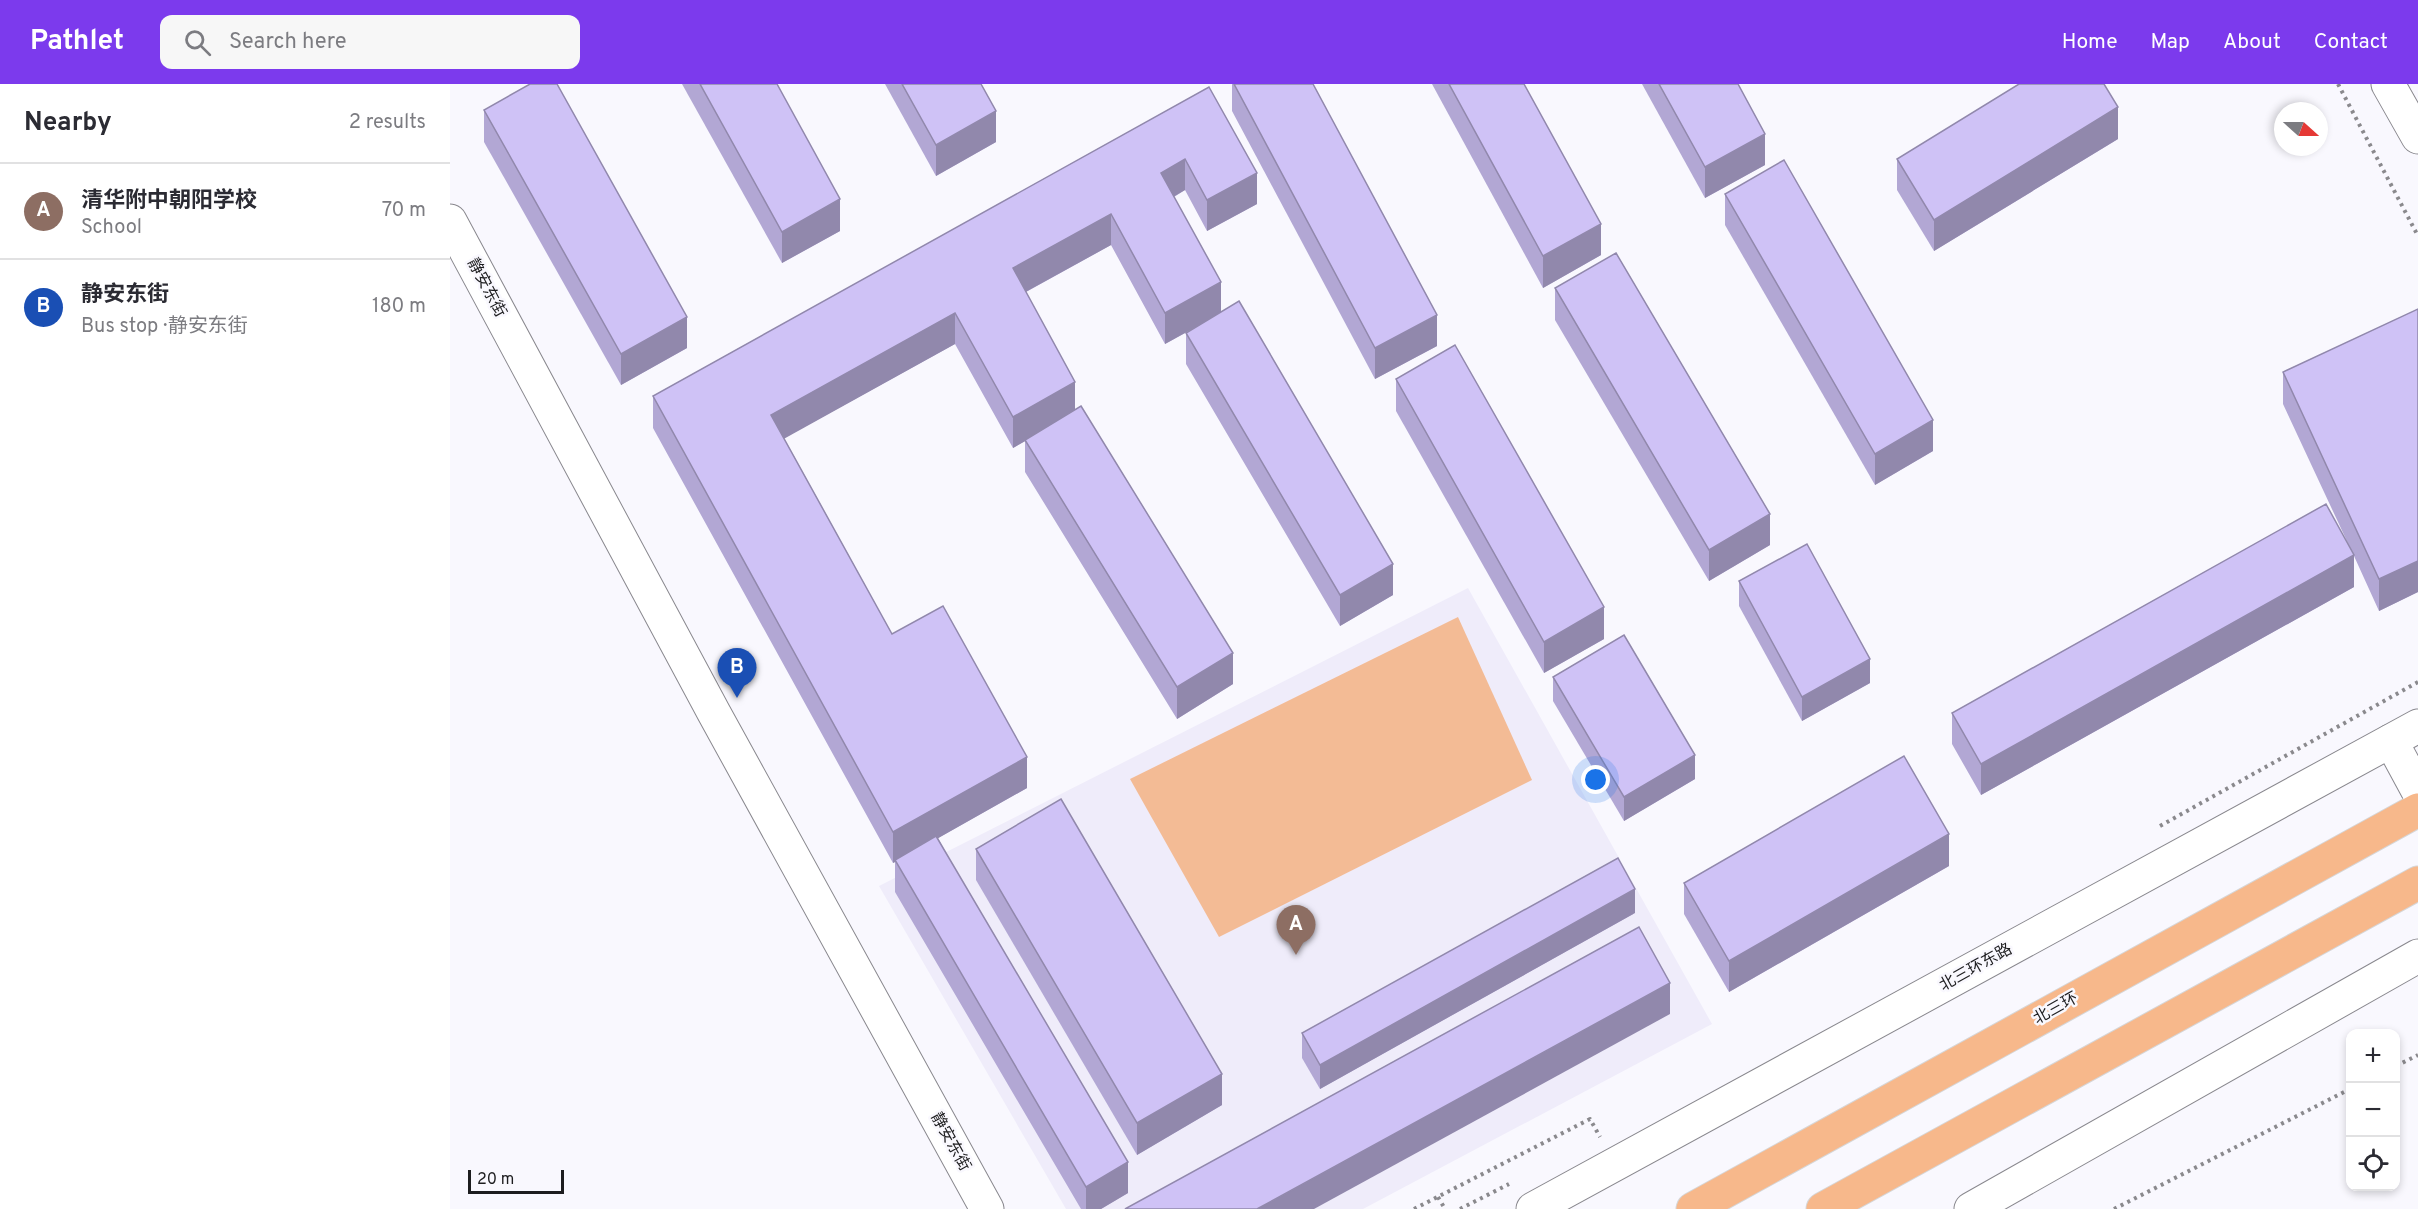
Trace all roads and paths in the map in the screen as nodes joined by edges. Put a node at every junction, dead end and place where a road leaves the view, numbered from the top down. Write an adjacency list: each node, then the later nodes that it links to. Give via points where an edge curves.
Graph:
1 (2338, 84): 5 (path)
2 (2388, 84): 3 (street)
3 (2418, 137)
4 (450, 221): 16 (street, 静安东街)
5 (2418, 236)
6 (2405, 734): 7 (street); 19 (street, 北三环东路)
7 (2418, 791)
8 (2418, 810): 20 (highway, 北三环)
9 (2418, 883): 21 (highway)
10 (2418, 956): 22 (street)
11 (2418, 1055): 12 (path)
12 (2400, 1064)
13 (2346, 1091): 23 (path)
14 (1590, 1119): 15 (path)
15 (1438, 1197): 17 (path); 18 (path)
16 (987, 1209)
17 (1414, 1209)
18 (1445, 1209)
19 (1533, 1209)
20 (1693, 1209)
21 (1823, 1209)
22 (1971, 1209)
23 (2114, 1209)

